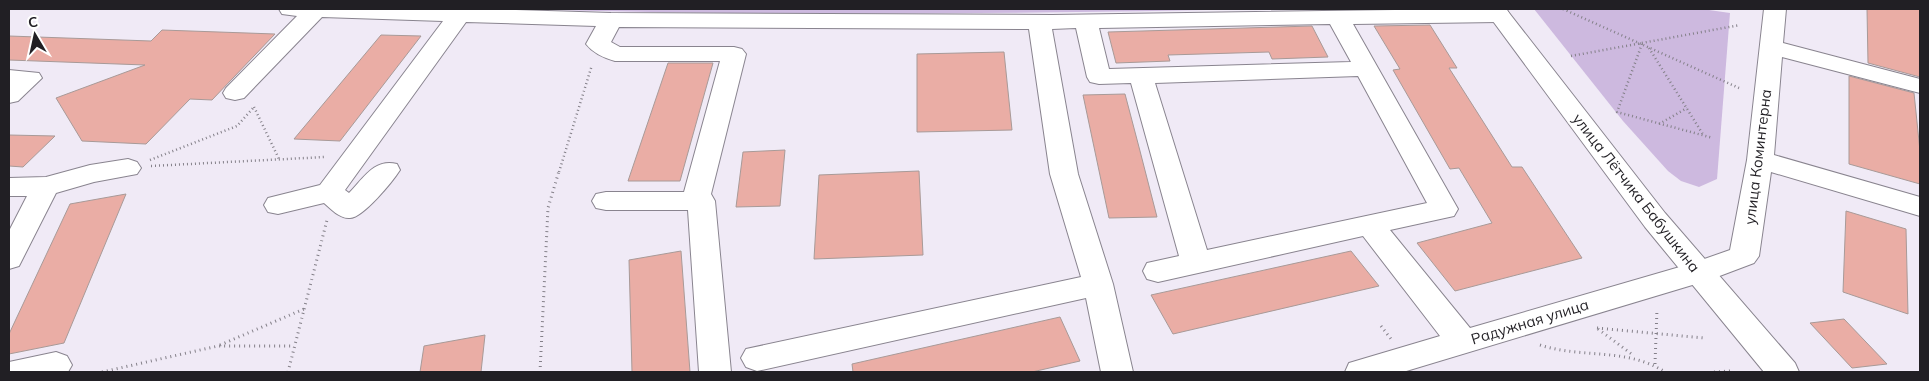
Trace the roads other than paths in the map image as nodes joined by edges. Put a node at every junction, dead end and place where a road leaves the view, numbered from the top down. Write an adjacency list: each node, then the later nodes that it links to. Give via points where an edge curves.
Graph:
1 (290, 9): 3 (street)
2 (1775, 9): 10 (street, улица Коминтерна)
3 (316, 10): 5 (street); 15 (street)
4 (1497, 12): 7 (street); 31 (street, улица Лётчика Бабушкина)
5 (460, 14): 8 (street); 22 (street)
6 (1046, 18): 8 (street); 9 (street); 32 (street, via 1064,174)
7 (1338, 18): 9 (street); 11 (street)
8 (610, 20): 24 (street, via 598,44 614,54 734,54)
9 (1086, 22): 12 (street, via 1099,77)
10 (1771, 47): 14 (street); 17 (street, улица Коминтерна)
11 (1367, 69): 12 (street); 27 (street, via 1444,209)
12 (1141, 76): 29 (street)
13 (9, 77): 16 (street, via 30,78)
14 (1920, 86)
15 (235, 93)
16 (9, 96)
17 (1760, 160): 26 (street); 31 (street, улица Коминтерна, via 1744,256)
18 (128, 168): 20 (street)
19 (387, 170): 22 (street, via 350,209)
20 (46, 186): 21 (street); 28 (street)
21 (9, 188)
22 (329, 192): 25 (street)
23 (606, 201): 24 (street)
24 (695, 201): 38 (street, via 701,201)
25 (278, 205)
26 (1920, 207)
27 (1370, 224): 29 (street); 33 (street)
28 (9, 259)
29 (1196, 262): 30 (street)
30 (1158, 271)
31 (1698, 272): 33 (street, Радужная улица); 40 (street, улица Лётчика Бабушкина)
32 (1098, 284): 34 (street); 39 (street)
33 (1463, 342): 36 (street, Радужная улица)
34 (757, 358)
35 (56, 364): 37 (street)
36 (1377, 370)
37 (19, 372)
38 (715, 372)
39 (1117, 372)
40 (1783, 372)

